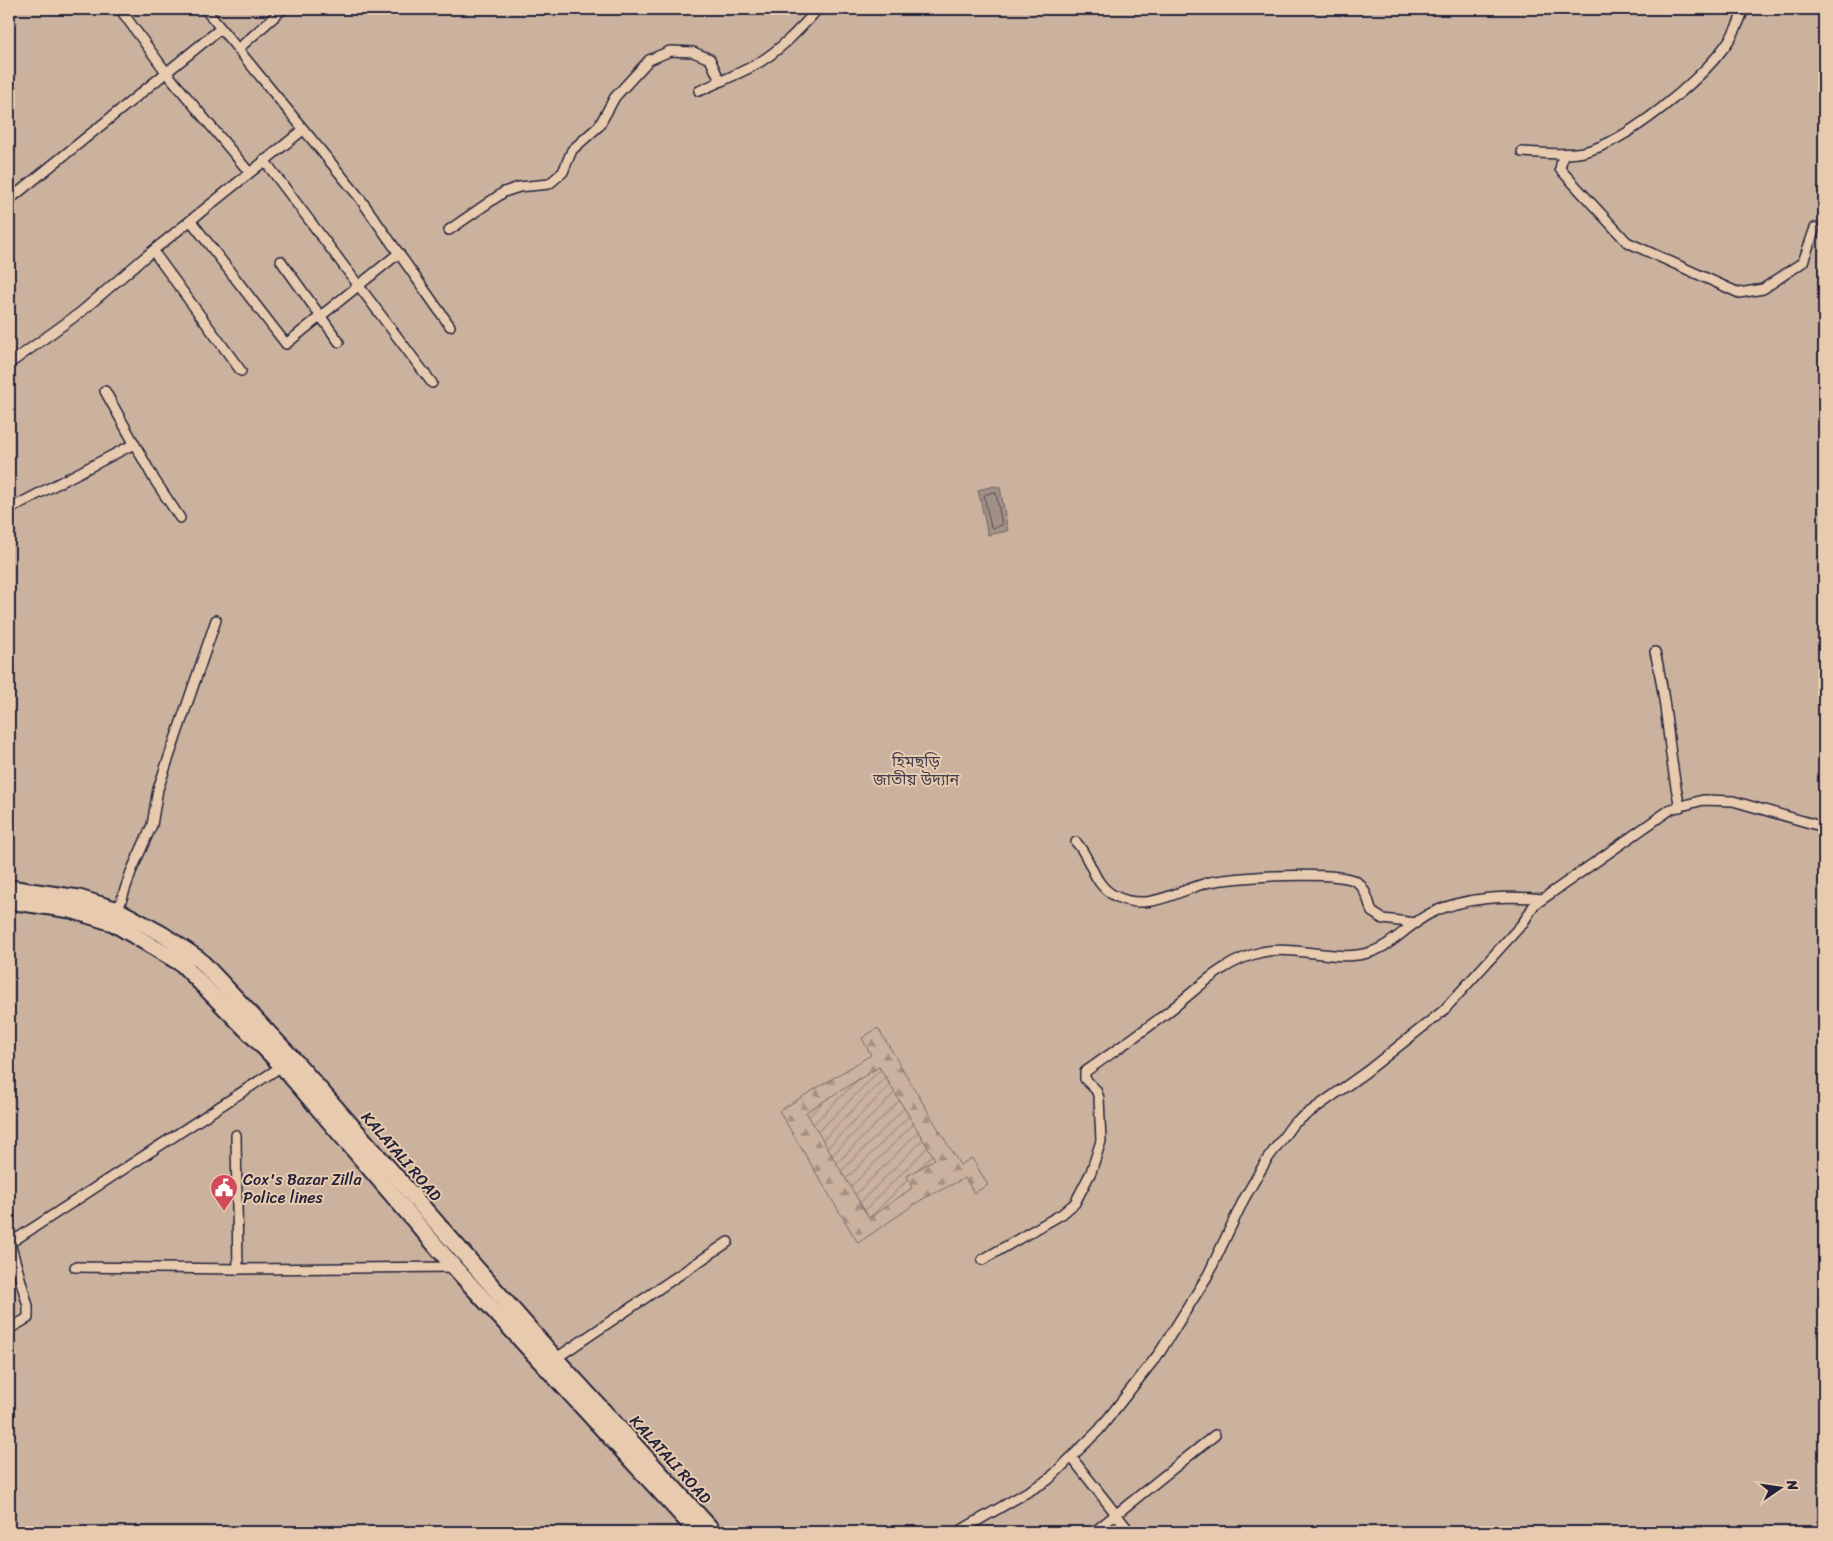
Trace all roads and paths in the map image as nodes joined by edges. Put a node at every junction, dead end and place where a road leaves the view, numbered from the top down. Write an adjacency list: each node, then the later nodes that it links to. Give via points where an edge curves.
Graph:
1 (120, 9): 8 (street)
2 (205, 9): 6 (street)
3 (284, 9): 7 (street)
4 (818, 9): 9 (street, via 778,49 754,66)
5 (1744, 9): 13 (street, via 1724,47 1692,83 1615,140 1585,152)
6 (220, 29): 7 (street); 8 (street)
7 (238, 49): 11 (street)
8 (166, 72): 15 (street); 16 (street)
9 (720, 81): 10 (street); 19 (street, via 710,58 693,52 670,51 649,60 615,97 599,126 572,150 563,172 549,184 504,192)
10 (699, 91)
11 (303, 130): 14 (street); 21 (street, via 359,197)
12 (1522, 152): 13 (street)
13 (1563, 154): 18 (street, via 1560,169 1627,242 1738,293 1763,289 1803,262)
14 (264, 160): 15 (street); 23 (street)
15 (249, 172): 17 (street)
16 (9, 200)
17 (191, 221): 20 (street); 24 (street, via 286,344)
18 (1815, 228)
19 (450, 230)
20 (153, 251): 27 (street, via 81,312); 28 (street)
21 (399, 253): 23 (street); 25 (street)
22 (281, 261): 24 (street)
23 (360, 286): 24 (street); 29 (street)
24 (322, 316): 26 (street)
25 (450, 326)
26 (339, 342)
27 (9, 364)
28 (241, 371)
29 (432, 383)
30 (105, 391): 31 (street)
31 (134, 444): 32 (street); 33 (street)
32 (9, 509)
33 (180, 518)
34 (216, 620): 42 (street, via 158,789 152,825 130,872)
35 (1655, 652): 36 (street, via 1663,684)
36 (1680, 807): 37 (street, via 1703,800 1733,801); 40 (street, via 1671,809)
37 (1824, 827)
38 (1076, 842): 43 (street, via 1083,849 1090,870 1104,887 1123,899 1150,903 1210,882 1294,875 1357,882 1372,912 1383,919)
39 (9, 888): 42 (highway, KALATALI ROAD, via 78,898)
40 (1542, 899): 43 (street, via 1515,896 1460,904 1431,913); 56 (street, via 1443,1011 1293,1124 1244,1199 1208,1275 1160,1352)
41 (9, 901): 44 (highway, KALATALI ROAD, via 71,910 113,923 182,964)
42 (118, 910): 46 (highway, KALATALI ROAD, via 199,958)
43 (1416, 923): 49 (street, via 1371,952 1344,955 1294,950 1263,952 1240,958 1213,973 1169,1012 1085,1072 1085,1079 1096,1090 1101,1106 1101,1141 1091,1172 1075,1203 1062,1214)
44 (282, 1066): 48 (highway, KALATALI ROAD); 53 (street, via 10,1243 28,1306 28,1318)
45 (236, 1135): 52 (street)
46 (446, 1232): 48 (highway); 54 (highway, KALATALI ROAD)
47 (728, 1242): 54 (street)
48 (435, 1245): 51 (highway, KALATALI ROAD)
49 (982, 1260)
50 (76, 1267): 52 (street)
51 (454, 1267): 52 (street); 54 (highway, KALATALI ROAD)
52 (238, 1269)
53 (9, 1329)
54 (551, 1362): 58 (highway, KALATALI ROAD); 59 (highway, KALATALI ROAD)
55 (1215, 1435): 57 (street)
56 (1072, 1458): 57 (street); 60 (street, via 1048,1480)
57 (1116, 1514): 61 (street); 62 (street)
58 (697, 1532)
59 (714, 1532)
60 (958, 1532)
61 (1094, 1532)
62 (1130, 1532)

